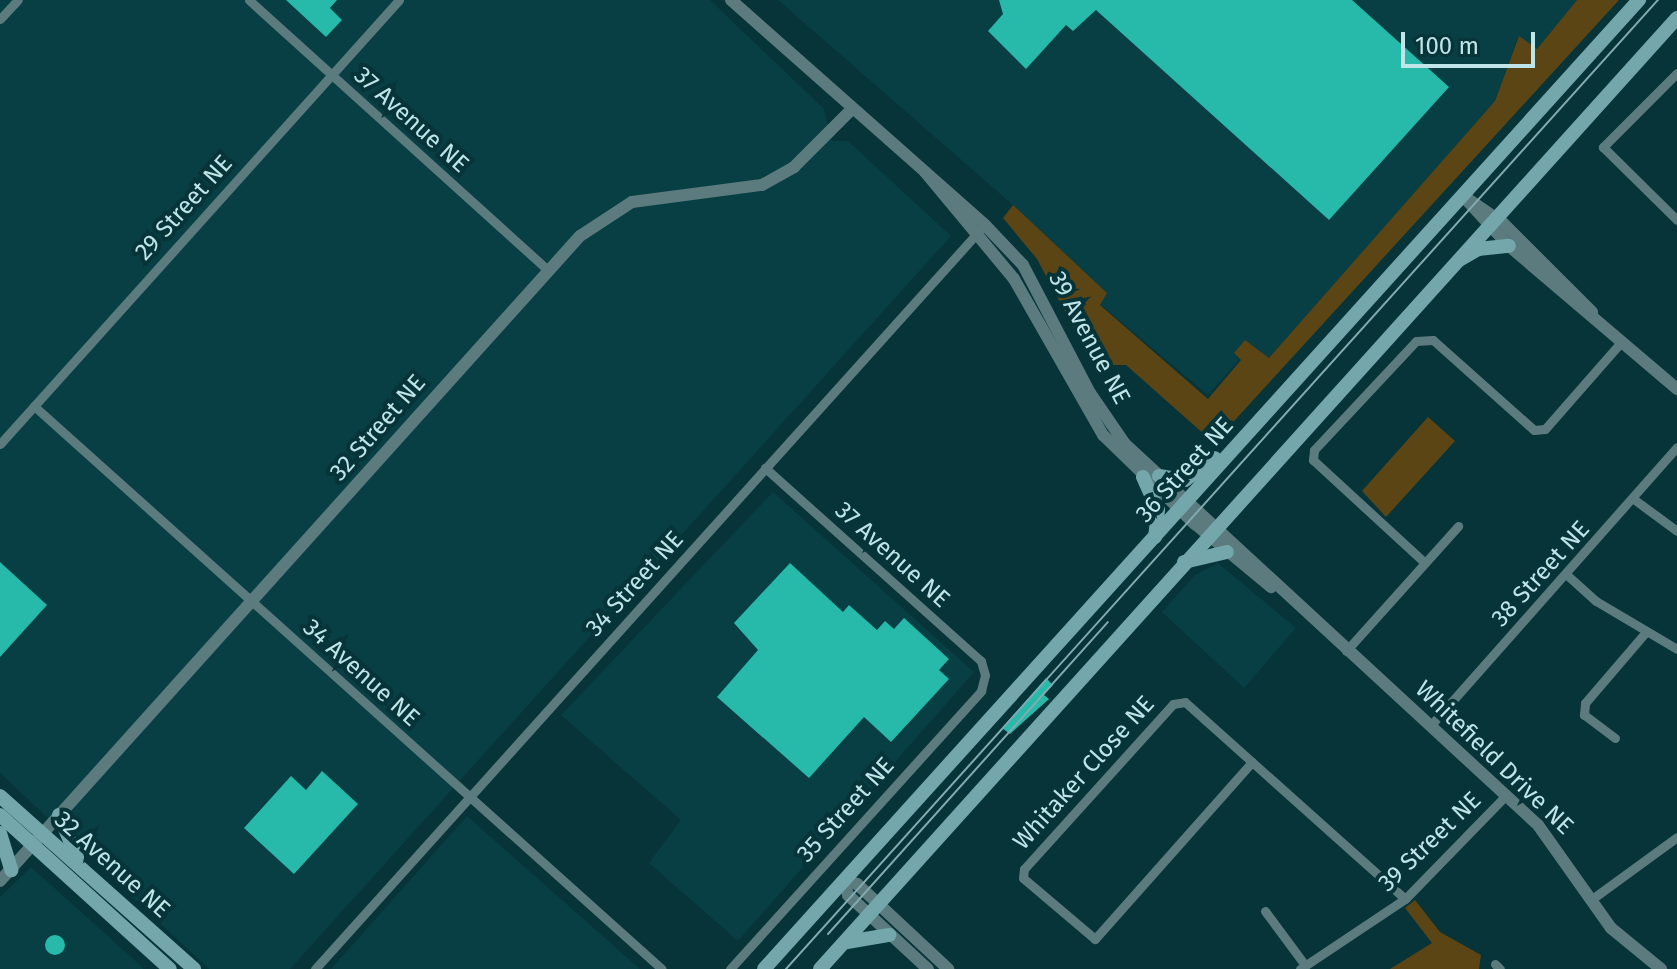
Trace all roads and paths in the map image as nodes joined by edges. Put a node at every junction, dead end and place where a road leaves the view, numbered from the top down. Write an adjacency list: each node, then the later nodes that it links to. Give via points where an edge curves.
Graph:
1 (18, 0): 7 (street)
2 (249, 0): 9 (street, 37 Avenue NE)
3 (399, 0): 9 (street, 29 Street NE)
4 (731, 0): 10 (street, 39 Avenue NE)
5 (1639, 0): 12 (main road, 36 Street NE)
6 (1677, 18): 13 (main road)
7 (0, 19)
8 (1677, 73): 14 (street, via 1603,147)
9 (332, 75): 19 (street, 37 Avenue NE); 23 (street, 29 Street NE)
10 (852, 109): 11 (street, 39 Avenue NE); 19 (street, 32 Street NE, via 778,177 735,192 632,202 594,223)
11 (925, 172): 15 (street, 39 Avenue NE); 16 (street, 39 Avenue NE)
12 (1462, 195): 13 (street); 25 (main road, 36 Street NE)
13 (1489, 220): 17 (street); 18 (main road); 20 (street, via 1584,298)
14 (1677, 220)
15 (985, 225): 16 (street, 34 Street NE); 28 (street, 39 Avenue NE, via 1036,286 1110,424)
16 (975, 236): 27 (street, 34 Street NE); 28 (street, 39 Avenue NE, via 1014,279 1103,435)
17 (1509, 246): 18 (main road, via 1478,249); 20 (street)
18 (1447, 268): 32 (main road)
19 (547, 269): 40 (street, 32 Street NE)
20 (1593, 315): 21 (street)
21 (1622, 341): 22 (street); 36 (street, via 1545,429 1534,430 1433,340 1416,341 1314,450 1313,460)
22 (1677, 389)
23 (34, 406): 24 (street, 29 Street NE); 40 (street, 34 Avenue NE)
24 (0, 444)
25 (1236, 446): 28 (main road, via 1185,480); 30 (main road, 36 Street NE)
26 (1677, 447): 29 (street, 38 Street NE)
27 (765, 468): 44 (street, 37 Avenue NE, via 981,661); 49 (street, 34 Street NE)
28 (1151, 476): 30 (street, 39 Avenue NE); 34 (main road, via 1158,510)
29 (1635, 500): 33 (street); 38 (street, 38 Street NE)
30 (1184, 505): 32 (street, 39 Avenue NE); 34 (main road, 36 Street NE)
31 (1458, 526): 36 (street)
32 (1211, 530): 35 (street, Whitefield Drive NE); 37 (main road); 39 (street, Whitefield Drive NE)
33 (1677, 531)
34 (1155, 537): 58 (main road, 36 Street NE)
35 (1227, 552): 37 (main road); 39 (street, Whitefield Drive NE)
36 (1424, 562): 43 (street)
37 (1180, 564): 61 (main road)
38 (1567, 575): 41 (street); 45 (street, 38 Street NE)
39 (1281, 592): 43 (street, Whitefield Drive NE)
40 (251, 602): 49 (street, 34 Avenue NE); 52 (street, 32 Street NE)
41 (1645, 633): 42 (street); 46 (street, via 1585,703 1584,715)
42 (1677, 649)
43 (1346, 651): 45 (street, Whitefield Drive NE)
44 (985, 675): 70 (street, 35 Street NE, via 981,691)
45 (1431, 725): 50 (street, Whitefield Drive NE)
46 (1615, 738)
47 (1252, 762): 47 (street, Whitaker Close NE, via 1185,702 1173,704 1024,869 1023,878 1095,939); 59 (street, Whitaker Close NE)
48 (0, 796): 55 (main road, 32 Avenue NE)
49 (469, 796): 68 (street, 34 Street NE); 69 (street, 34 Avenue NE)
50 (1505, 796): 59 (street, 39 Street NE); 60 (street, Whitefield Drive NE, via 1538,825)
51 (0, 815): 55 (main road, 32 Avenue NE)
52 (59, 815): 55 (street, 32 Street NE); 56 (main road)
53 (0, 833): 57 (main road)
54 (1677, 837): 60 (street)
55 (39, 840): 56 (main road, 32 Avenue NE); 57 (street, 32 Street NE); 66 (main road, 32 Avenue NE)
56 (86, 871): 67 (main road, 32 Avenue NE)
57 (5, 875)
58 (844, 880): 61 (street); 71 (main road, 36 Street NE)
59 (1405, 899): 65 (street, 39 Street NE)
60 (1592, 899): 75 (street, Whitefield Drive NE, via 1611,928)
61 (873, 909): 63 (street); 64 (main road); 74 (street)
62 (1265, 911): 65 (street)
63 (889, 935): 64 (main road, via 867,934); 73 (street)
64 (843, 944): 72 (main road)
65 (1302, 967)
66 (170, 969)
67 (194, 969)
68 (315, 969)
69 (662, 969)
70 (730, 969)
71 (764, 969)
72 (820, 969)
73 (928, 969)
74 (948, 969)
75 (1661, 969)

